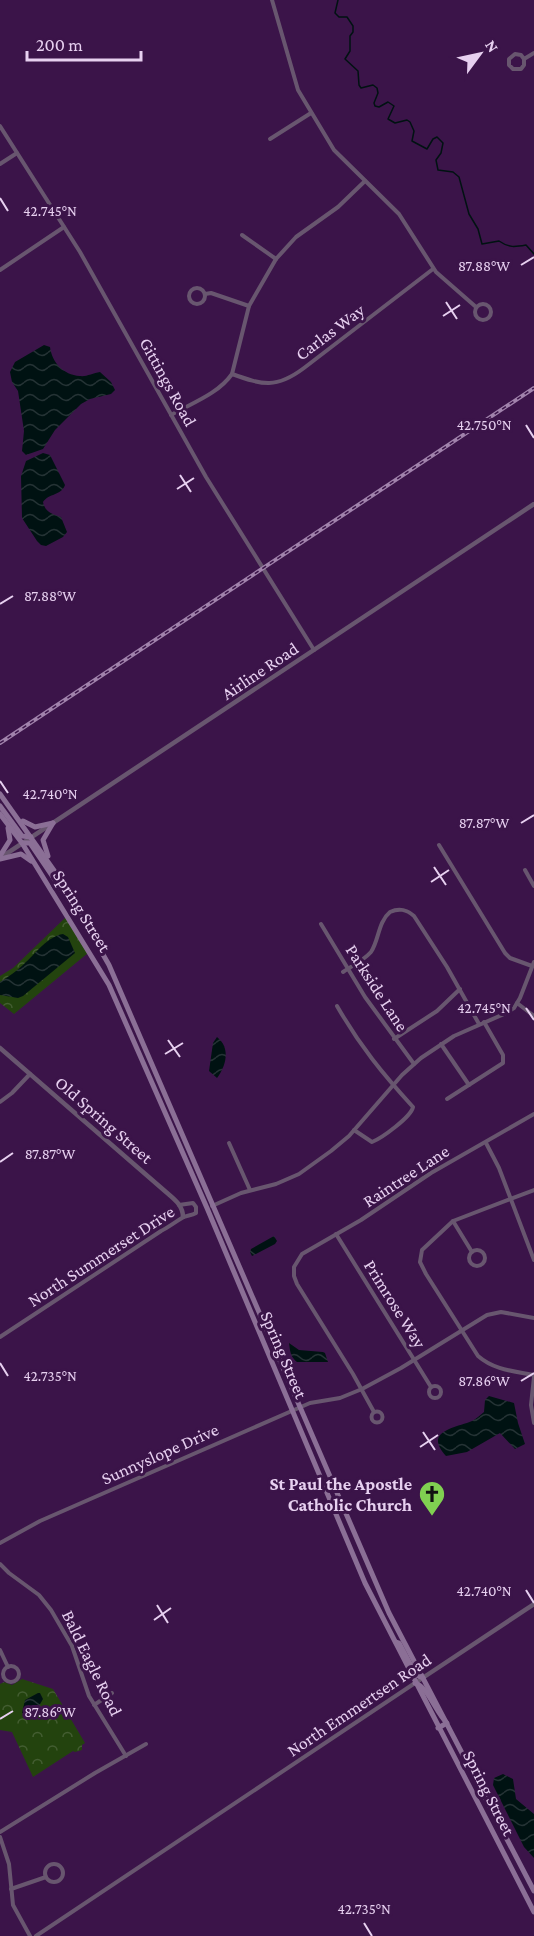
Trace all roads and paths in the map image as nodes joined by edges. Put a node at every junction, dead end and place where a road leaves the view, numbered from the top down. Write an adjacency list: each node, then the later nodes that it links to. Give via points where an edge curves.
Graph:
1 (272, 0): 4 (street, via 295,82)
2 (534, 52): 3 (street)
3 (524, 59): 3 (street, via 515,54 509,65 521,69)
4 (311, 113): 6 (street); 9 (street, via 334,150)
5 (0, 126): 7 (street, Gittings Road)
6 (270, 139)
7 (17, 153): 8 (street); 10 (street, Gittings Road)
8 (0, 164)
9 (365, 181): 12 (street, via 338,207 296,237); 14 (street, via 399,214)
10 (64, 227): 13 (street); 19 (street, Gittings Road)
11 (242, 235): 12 (street)
12 (276, 259): 16 (street)
13 (0, 268)
14 (433, 269): 17 (street); 18 (street, Carlas Way, via 282,382 260,384)
15 (205, 294): 15 (street, via 194,288 189,299 201,303); 16 (street)
16 (249, 306): 18 (street)
17 (476, 307): 17 (street, via 478,318 489,316 488,306)
18 (232, 374): 19 (street, via 220,388)
19 (171, 415): 21 (street, Gittings Road)
20 (534, 504): 21 (street, Airline Road)
21 (314, 651): 26 (street, Airline Road)
22 (0, 794): 25 (main road, Spring Street)
23 (0, 806): 27 (main road, via 22,837)
24 (0, 814): 28 (main road, Spring Street); 30 (main road, via 10,835)
25 (16, 815): 26 (main road, via 31,826); 27 (main road, Spring Street)
26 (53, 823): 27 (street, Airline Road); 32 (main road, via 43,840)
27 (32, 837): 28 (street, Airline Road); 32 (main road, Spring Street)
28 (22, 843): 30 (street, Airline Road); 31 (main road, Spring Street); 35 (main road, via 30,843)
29 (439, 845): 37 (street, via 505,953)
30 (0, 858): 31 (main road, via 21,854)
31 (37, 867): 62 (main road, Spring Street, via 109,985)
32 (53, 869): 35 (main road, Spring Street)
33 (525, 870): 34 (street)
34 (534, 886)
35 (85, 922): 61 (main road, Spring Street, via 123,996)
36 (321, 924): 38 (street, Parkside Lane)
37 (533, 964): 40 (street)
38 (345, 970): 39 (street, via 372,950 385,916 403,909 414,916); 44 (street, Parkside Lane)
39 (460, 990): 43 (street); 44 (street, via 437,1011)
40 (517, 1003): 42 (street); 43 (street, via 504,1014)
41 (337, 1006): 50 (street)
42 (534, 1016)
43 (482, 1023): 45 (street); 49 (street, via 503,1055 503,1063)
44 (394, 1038): 47 (street, Parkside Lane)
45 (441, 1044): 47 (street); 49 (street)
46 (0, 1048): 48 (street, Old Spring Street)
47 (414, 1064): 50 (street)
48 (30, 1074): 52 (street); 60 (street, Old Spring Street)
49 (469, 1085): 51 (street)
50 (392, 1086): 54 (street); 54 (street, via 413,1107 412,1112 379,1140 372,1142)
51 (447, 1099)
52 (0, 1102)
53 (534, 1114): 56 (street, Raintree Lane)
54 (354, 1130): 57 (street, via 299,1174)
55 (230, 1143): 57 (street)
56 (486, 1143): 59 (street); 65 (street, Raintree Lane, via 424,1177)
57 (250, 1190): 61 (street)
58 (534, 1190): 59 (street)
59 (511, 1199): 64 (street); 67 (street)
60 (179, 1205): 63 (street); 63 (street, North Summerset Drive, via 193,1203 196,1207 196,1213)
61 (214, 1205): 62 (street); 75 (main road, Spring Street)
62 (207, 1208): 76 (main road, Spring Street)
63 (183, 1217): 70 (street, North Summerset Drive)
64 (453, 1221): 66 (street); 69 (street, via 420,1255 423,1269)
65 (336, 1234): 71 (street, Primrose Way); 74 (street, Raintree Lane, via 307,1250 295,1263 294,1276)
66 (472, 1252): 66 (street, via 471,1263 481,1264 483,1253)
67 (534, 1260)
68 (534, 1318): 69 (street, Sunnyslope Drive, via 496,1312)
69 (461, 1330): 71 (street, Sunnyslope Drive); 72 (street, via 488,1364)
70 (0, 1337)
71 (414, 1360): 73 (street, Primrose Way); 74 (street, Sunnyslope Drive)
72 (534, 1376): 78 (street)
73 (431, 1388)
74 (362, 1389): 75 (street, Sunnyslope Drive); 77 (street)
75 (301, 1407): 76 (street, Sunnyslope Drive); 79 (main road, Spring Street)
76 (292, 1412): 80 (main road, Spring Street); 83 (street, Sunnyslope Drive, via 40,1521)
77 (374, 1412)
78 (534, 1423)
79 (325, 1463): 80 (main road); 81 (main road, Spring Street)
80 (315, 1467): 82 (main road, Spring Street)
81 (357, 1538): 82 (main road); 86 (main road, Spring Street)
82 (348, 1541): 87 (main road, Spring Street)
83 (0, 1543)
84 (0, 1563): 93 (street, Bald Eagle Road, via 51,1610 72,1646)
85 (534, 1604): 90 (street, North Emmertsen Road)
86 (401, 1636): 87 (main road); 90 (main road, Spring Street)
87 (394, 1640): 90 (main road, via 416,1675); 91 (main road, Spring Street)
88 (0, 1650): 89 (street)
89 (8, 1667): 89 (street, via 4,1677 15,1681 17,1670)
90 (423, 1678): 91 (street, North Emmertsen Road); 94 (main road, Spring Street)
91 (415, 1683): 94 (main road, via 423,1687); 95 (main road, Spring Street); 107 (street, North Emmertsen Road)
92 (112, 1693): 93 (street)
93 (94, 1705): 97 (street, Bald Eagle Road)
94 (447, 1723): 95 (main road); 98 (main road, Spring Street)
95 (438, 1728): 99 (main road, Spring Street)
96 (146, 1744): 97 (street)
97 (126, 1756): 100 (street)
98 (491, 1809): 99 (main road); 104 (main road, Spring Street)
99 (483, 1813): 105 (main road, Spring Street)
100 (0, 1832)
101 (0, 1837): 103 (street, via 7,1855)
102 (46, 1877): 102 (street, via 57,1881 61,1869 51,1865 45,1871); 103 (street)
103 (11, 1889): 106 (street, via 16,1912)
104 (534, 1892)
105 (534, 1912)
106 (30, 1936)
107 (36, 1936)

